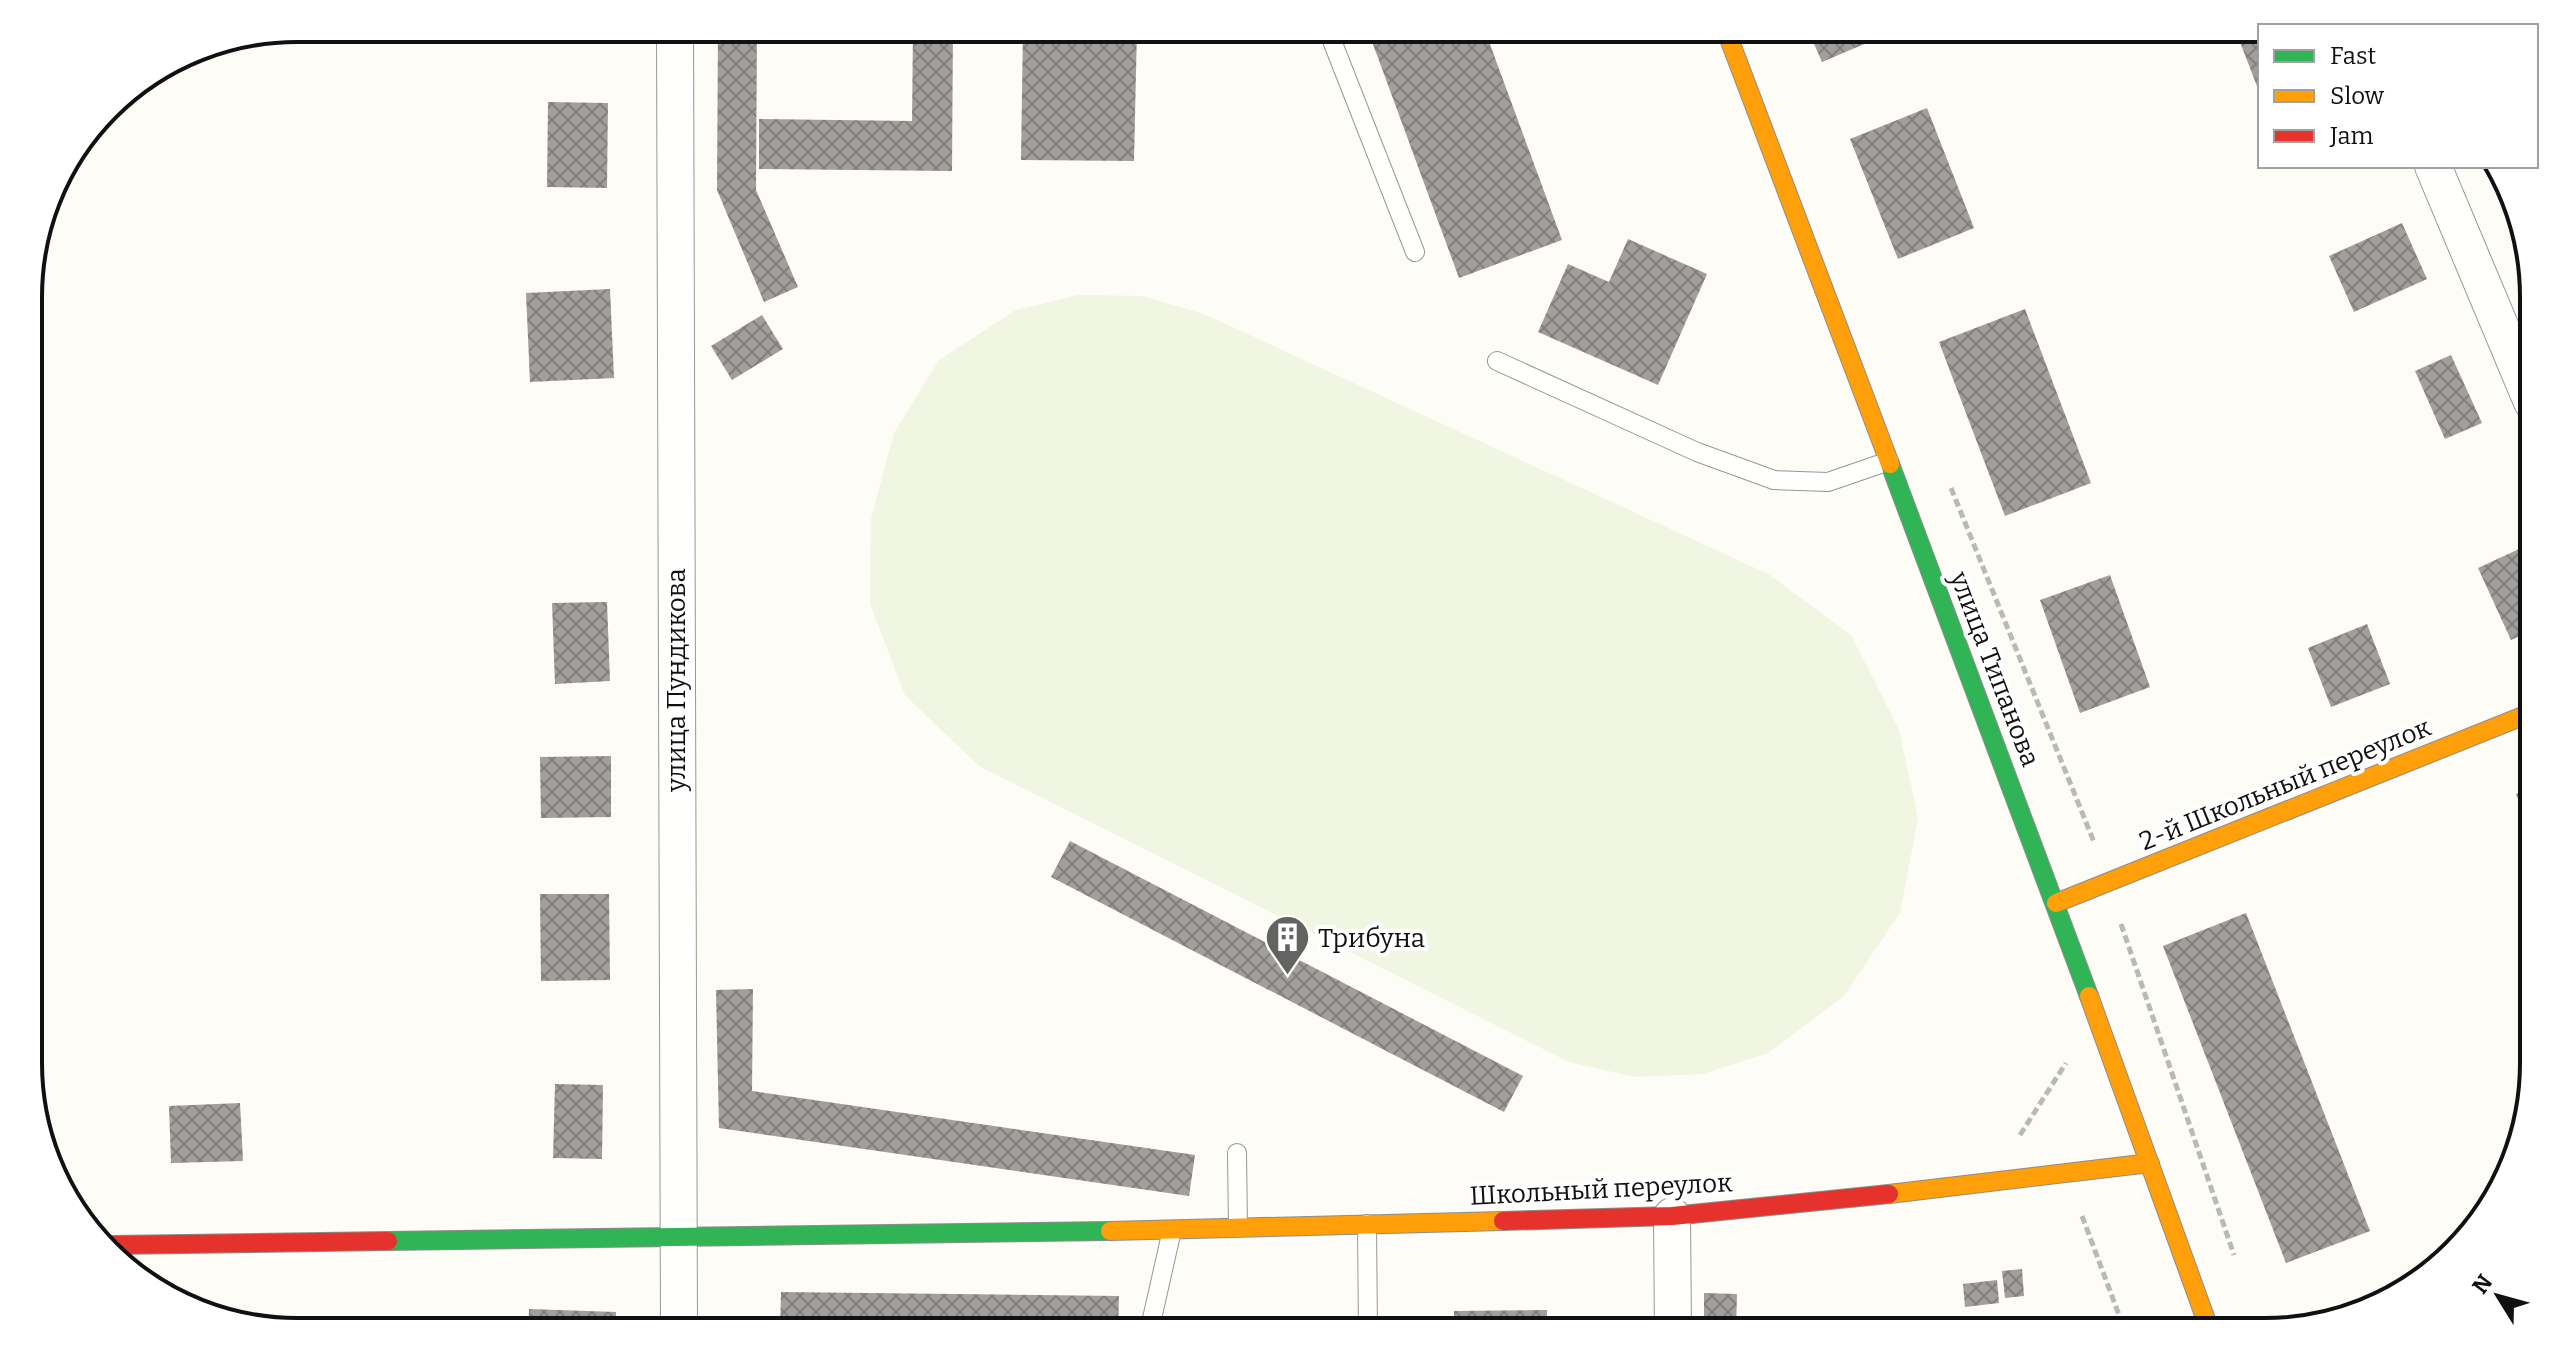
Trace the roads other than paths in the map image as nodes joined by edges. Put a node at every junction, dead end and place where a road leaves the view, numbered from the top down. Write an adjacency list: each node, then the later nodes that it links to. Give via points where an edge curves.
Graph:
1 (675, 42): 17 (street, улица Пундикова)
2 (1332, 42): 5 (lane)
3 (1730, 42): 8 (street, улица Типанова)
4 (2434, 168): 7 (street)
5 (1415, 252)
6 (1497, 361): 8 (lane, via 1697,452 1774,480 1828,482)
7 (2520, 373)
8 (1889, 461): 10 (street, улица Типанова)
9 (2520, 717): 10 (street, 2-й Школьный переулок)
10 (2056, 903): 12 (street, улица Типанова)
11 (1237, 1153): 15 (lane)
12 (2150, 1163): 13 (street, Школьный переулок); 21 (street, улица Типанова)
13 (1672, 1216): 14 (street, Школьный переулок); 20 (street)
14 (1367, 1224): 15 (street, Школьный переулок); 19 (lane)
15 (1238, 1228): 16 (street, Школьный переулок)
16 (1172, 1230): 17 (street, Школьный переулок); 23 (lane)
17 (678, 1237): 18 (street, Школьный переулок); 22 (street, улица Пундикова)
18 (119, 1245)
19 (1368, 1317)
20 (1673, 1317)
21 (2205, 1317)
22 (679, 1318)
23 (1152, 1318)

